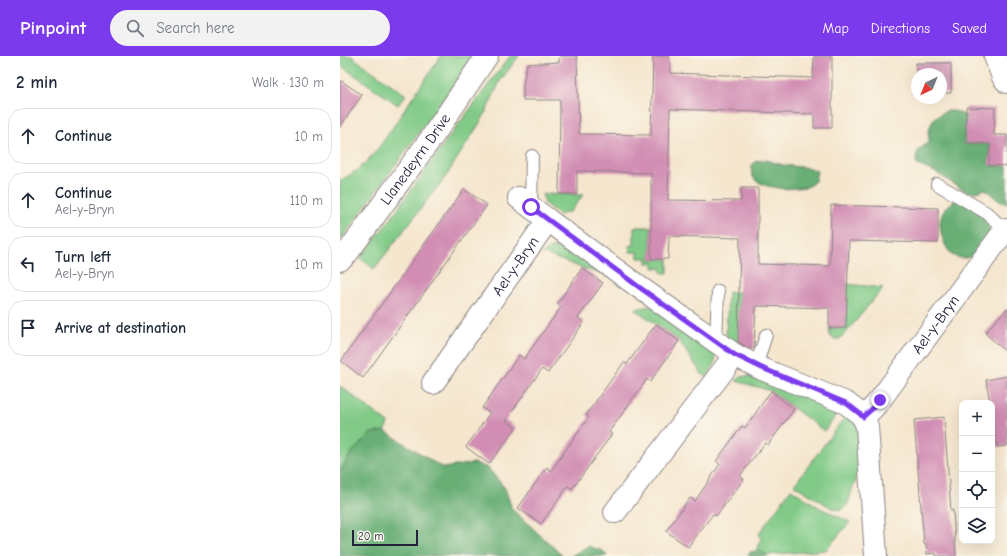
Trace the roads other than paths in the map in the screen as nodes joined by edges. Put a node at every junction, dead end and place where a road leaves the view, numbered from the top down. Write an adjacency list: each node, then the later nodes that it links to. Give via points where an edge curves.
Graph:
1 (487, 56): 9 (street, Llanedeyrn Drive, via 432,137)
2 (995, 56): 3 (street)
3 (1007, 82)
4 (532, 156): 6 (lane)
5 (937, 184): 8 (lane, via 987,213)
6 (525, 202): 7 (street)
7 (548, 220): 12 (street); 15 (street, Ael-y-Bryn)
8 (1005, 230): 16 (street, Ael-y-Bryn, via 880,400)
9 (340, 260)
10 (718, 292): 12 (lane)
11 (766, 335): 14 (lane)
12 (716, 341): 13 (street)
13 (735, 355): 14 (street); 17 (street)
14 (756, 366): 16 (street, via 846,403)
15 (433, 383)
16 (863, 417): 18 (street, via 866,426)
17 (614, 512)
18 (876, 556)

